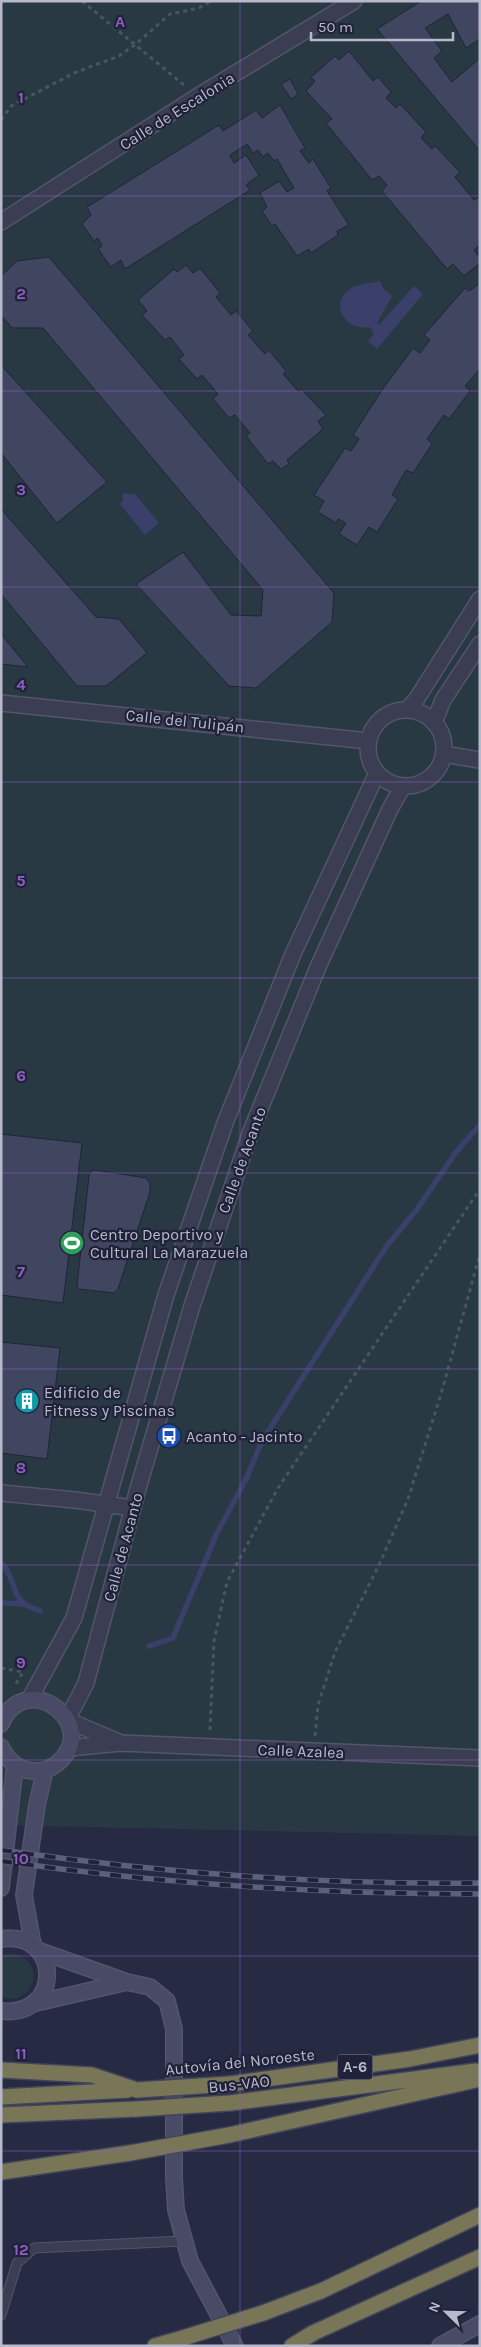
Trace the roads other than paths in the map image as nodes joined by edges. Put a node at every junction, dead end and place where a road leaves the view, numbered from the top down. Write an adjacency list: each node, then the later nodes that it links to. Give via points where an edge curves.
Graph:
1 (354, 1): 2 (street, Calle de Escalonia)
2 (1, 222)
3 (480, 599): 6 (street)
4 (480, 644): 7 (street, via 443,700)
5 (1, 703): 8 (street, Calle del Tulipán)
6 (407, 710): 7 (street, via 426,716); 8 (street, via 383,718 372,730)
7 (434, 723): 9 (street, via 440,732)
8 (369, 741): 11 (street, via 371,763)
9 (444, 754): 10 (street); 12 (street, via 437,769 425,781)
10 (480, 760)
11 (377, 773): 12 (street); 14 (street, Calle de Acanto, via 293,954 225,1123 166,1295)
12 (403, 786): 15 (street, Calle de Acanto, via 318,967 251,1131 192,1306)
13 (1, 1493): 14 (street)
14 (107, 1504): 15 (street); 16 (street, Calle de Acanto, via 74,1618)
15 (133, 1508): 17 (street, Calle de Acanto, via 86,1683)
16 (29, 1700): 17 (street, via 56,1706); 18 (street, via 8,1712)
17 (67, 1720): 19 (street, Calle Azalea); 21 (street)
18 (1, 1724)
19 (121, 1743): 21 (street, Calle Azalea); 22 (street, Calle Azalea)
20 (1, 1747): 23 (street)
21 (69, 1748): 24 (street, via 55,1766)
22 (480, 1758)
23 (15, 1766): 24 (street, via 34,1772); 25 (street)
24 (45, 1770): 28 (street, via 24,1895)
25 (1, 1882): 26 (street)
26 (1, 1888)
27 (1, 1939): 28 (street, via 22,1939)
28 (37, 1948): 29 (street); 30 (street, via 45,1959 48,1978)
29 (127, 1982): 30 (street); 41 (street, via 150,1987 167,2001 172,2013 174,2178 176,2210)
30 (36, 2003): 31 (street, via 19,2010)
31 (1, 2010)
32 (480, 2045): 36 (highway, Autovía del Noroeste / A-6, bridge, via 410,2059 230,2084)
33 (1, 2070): 36 (highway, via 92,2076)
34 (480, 2071): 38 (highway, Bus-VAO, bridge, via 230,2103)
35 (480, 2079): 39 (highway, bridge, via 229,2135)
36 (137, 2090): 37 (highway, Autovía del Noroeste / A-6)
37 (1, 2097)
38 (1, 2115)
39 (1, 2172)
40 (480, 2215): 45 (highway, bridge, via 321,2290 263,2313)
41 (184, 2240): 43 (lane, via 34,2248 17,2263); 46 (street, via 190,2262)
42 (480, 2257): 47 (highway, via 313,2333)
43 (1, 2315)
44 (480, 2324): 48 (street)
45 (154, 2346)
46 (235, 2346)
47 (292, 2346)
48 (440, 2346)

